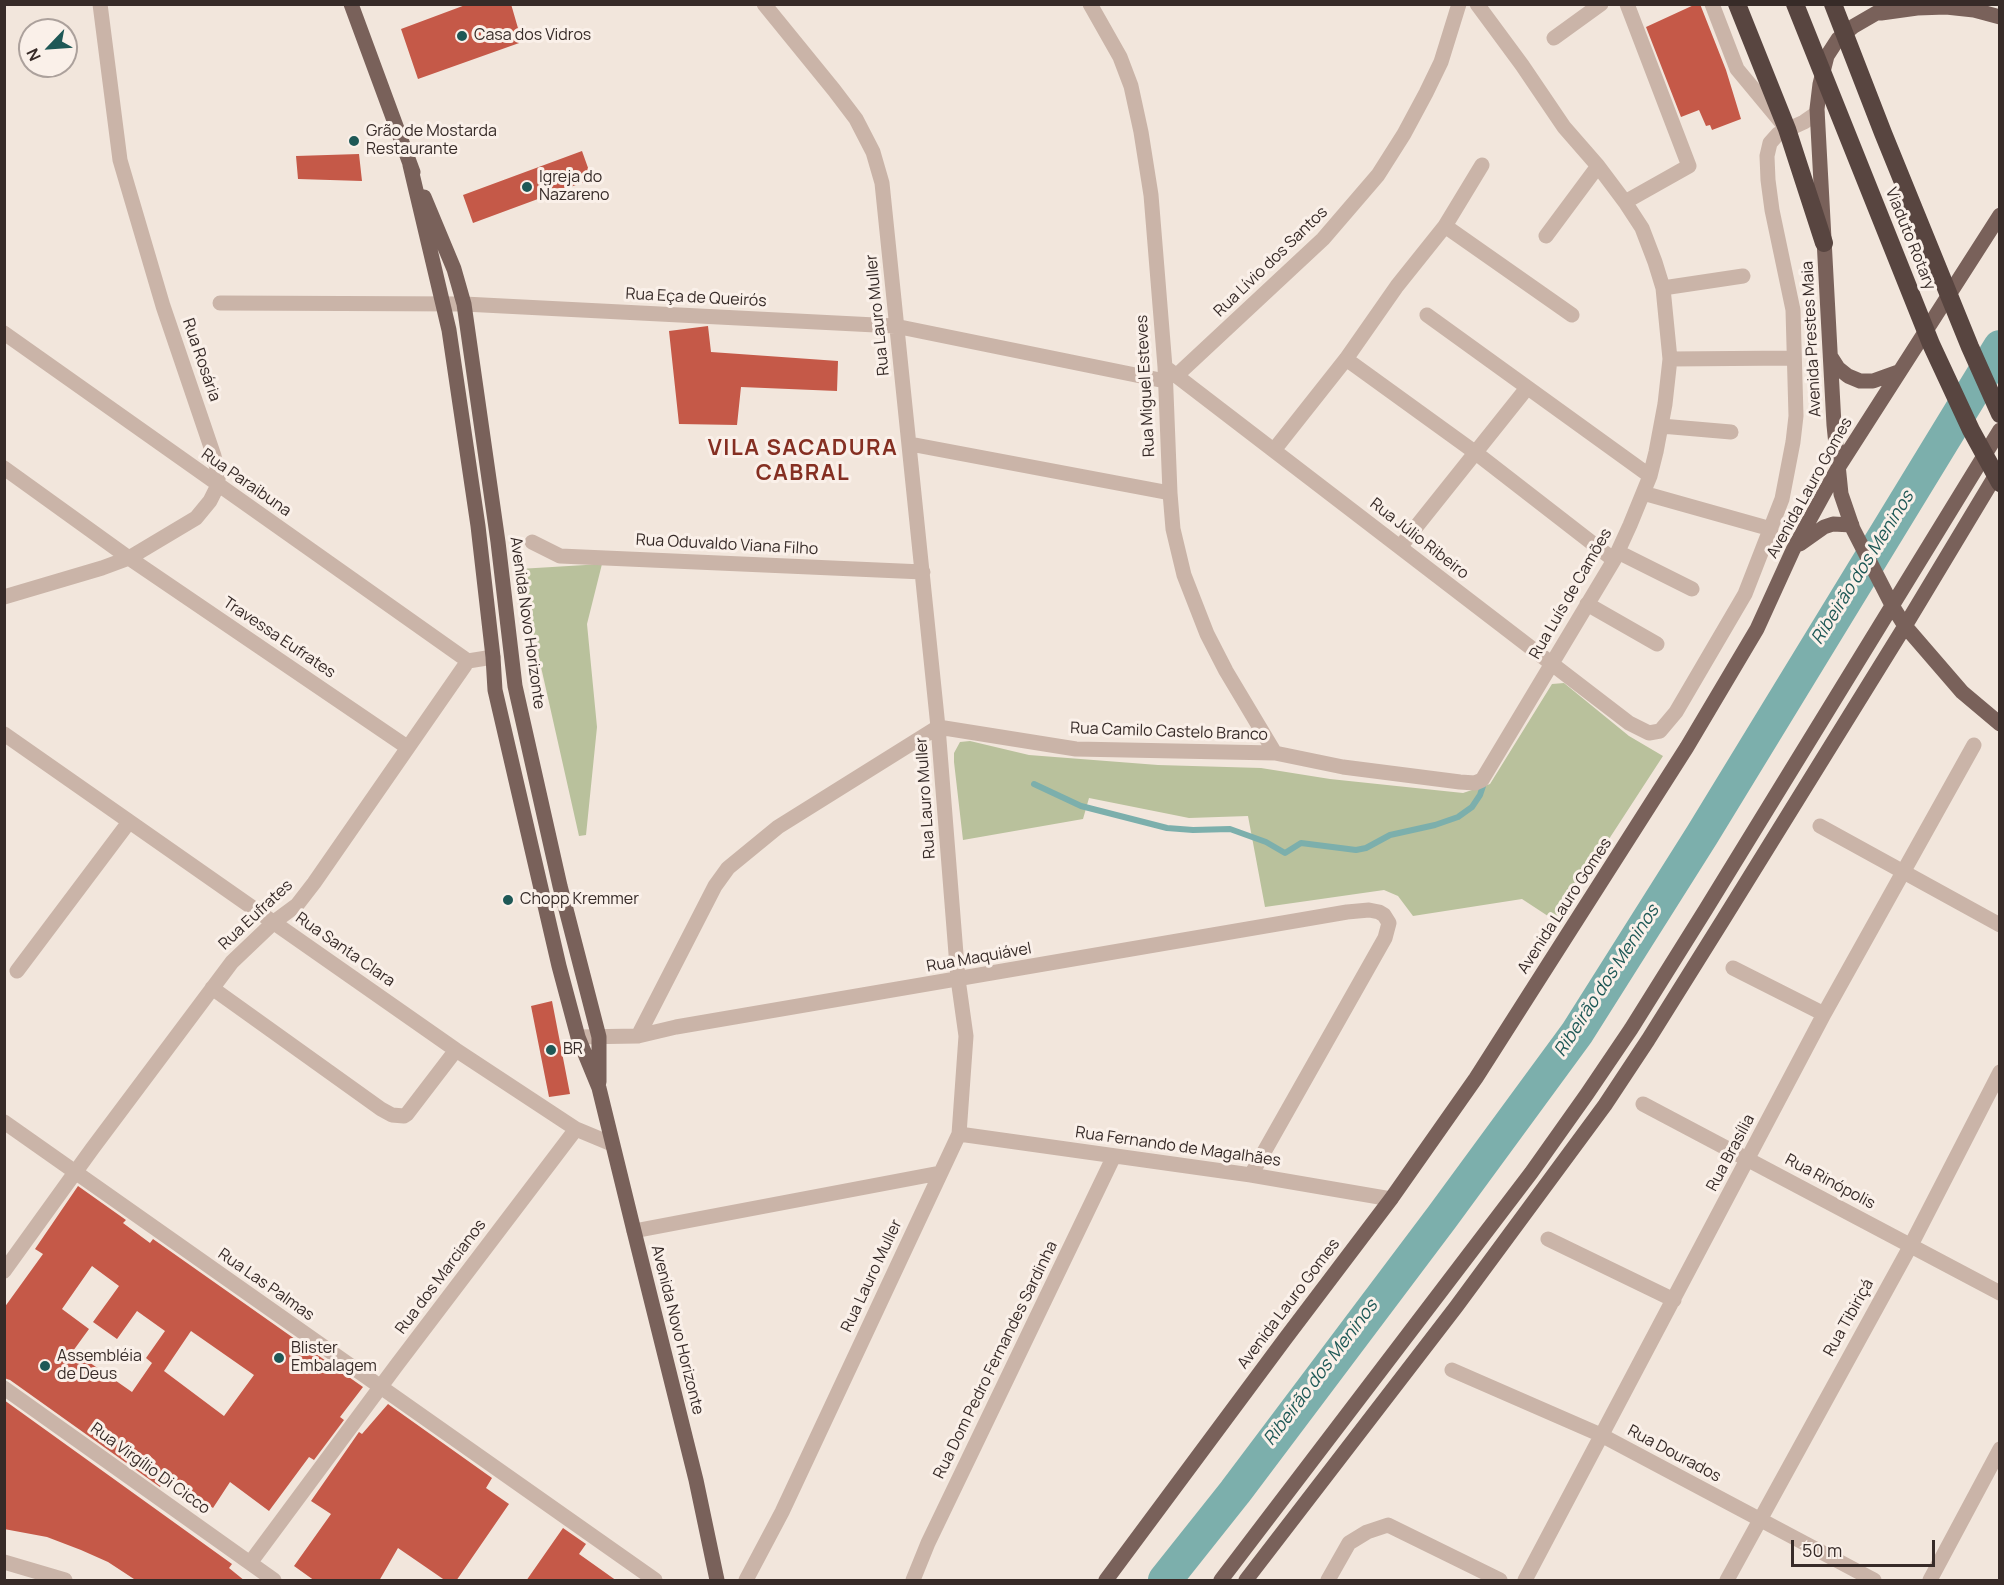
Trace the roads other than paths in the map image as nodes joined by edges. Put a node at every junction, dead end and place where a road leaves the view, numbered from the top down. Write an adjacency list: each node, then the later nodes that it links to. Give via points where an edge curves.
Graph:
1 (100, 4): 55 (street, Rua Rosária, via 120,160 163,306 214,456)
2 (351, 4): 19 (main road, Avenida Novo Horizonte)
3 (764, 4): 34 (street, Rua Lauro Muller, via 856,119 873,152 887,217)
4 (1090, 4): 41 (street, Rua Miguel Esteves, via 1120,57 1141,132)
5 (1459, 4): 41 (street, Rua Lívio dos Santos, via 1441,62 1404,134 1377,175 1323,239)
6 (1477, 4): 21 (street, Rua Luís de Camões, via 1564,127)
7 (1601, 4): 16 (street)
8 (1628, 4): 22 (street, via 1689,166)
9 (1712, 4): 18 (street, via 1737,69)
10 (1737, 4): 18 (highway)
11 (1795, 4): 54 (highway, Viaduto Rotary, bridge, via 1931,344)
12 (1833, 4): 43 (highway, Viaduto Rotary, bridge)
13 (1892, 4): 14 (main road, Avenida Prestes Maia)
14 (1874, 14): 15 (main road, via 1946,7); 17 (main road, Avenida Prestes Maia, via 1838,39 1827,56)
15 (2000, 17)
16 (1554, 38)
17 (1817, 113): 18 (street); 26 (main road, Avenida Prestes Maia)
18 (1787, 129): 26 (highway); 37 (street, via 1770,143 1767,167 1793,310)
19 (410, 165): 30 (main road, Avenida Novo Horizonte, via 454,269); 31 (main road, Avenida Novo Horizonte)
20 (1482, 165): 24 (street)
21 (1598, 166): 22 (street, Rua Luís de Camões); 25 (street)
22 (1625, 202): 28 (street, Rua Luís de Camões, via 1642,228)
23 (2000, 215): 40 (main road, Avenida Lauro Gomes)
24 (1445, 225): 33 (street); 38 (street)
25 (1546, 236)
26 (1824, 243): 36 (main road, Avenida Prestes Maia)
27 (1743, 276): 28 (street)
28 (1663, 288): 39 (street, Rua Luís de Camões)
29 (220, 303): 31 (street, Rua Eça de Queirós)
30 (464, 304): 31 (street, Rua Eça de Queirós); 34 (street, Rua Eça de Queirós); 94 (main road, Avenida Novo Horizonte, via 514,686)
31 (443, 305): 72 (main road, Avenida Novo Horizonte, via 478,526)
32 (1427, 315): 42 (street)
33 (1572, 315)
34 (895, 326): 41 (street, Rua Eça de Queirós); 47 (street, Rua Lauro Muller)
35 (4, 333): 55 (street, Rua Paraibuna)
36 (1831, 357): 40 (main road, via 1843,372 1860,381); 51 (main road, Avenida Prestes Maia)
37 (1794, 358): 39 (street); 59 (street, via 1793,442 1782,499)
38 (1346, 359): 48 (street); 49 (street)
39 (1670, 360): 44 (street, Rua Luís de Camões)
40 (1898, 372): 51 (main road, Avenida Lauro Gomes)
41 (1169, 374): 48 (street, Rua Júlio Ribeiro); 56 (street, Rua Miguel Esteves)
42 (1527, 388): 49 (street); 53 (street)
43 (2000, 414)
44 (1661, 426): 46 (street); 53 (street, Rua Luís de Camões)
45 (2000, 430): 69 (main road)
46 (1731, 432)
47 (910, 444): 56 (street); 65 (street, Rua Lauro Muller)
48 (1274, 450): 61 (street, Rua Júlio Ribeiro)
49 (1476, 453): 61 (street); 63 (street)
50 (4, 468): 64 (street, Travessa Eufrates)
51 (1838, 468): 58 (main road, Avenida Prestes Maia); 62 (main road, Avenida Lauro Gomes)
52 (2000, 468): 70 (main road)
53 (1650, 476): 57 (street, Rua Luís de Camões)
54 (2000, 483)
55 (218, 485): 64 (street, via 196,518); 73 (street, Rua Paraibuna)
56 (1170, 493): 80 (street, Rua Miguel Esteves, via 1173,529 1184,575 1207,634)
57 (1642, 493): 59 (street); 63 (street, Rua Luís de Camões)
58 (1852, 527): 62 (main road, via 1824,527); 69 (main road, Avenida Prestes Maia)
59 (1771, 530): 74 (street, Rua Júlio Ribeiro, via 1745,594 1726,627 1676,712 1654,733 1629,723)
60 (532, 542): 65 (street, Rua Oduvaldo Viana Filho, via 560,556)
61 (1400, 547): 74 (street, Rua Júlio Ribeiro)
62 (1793, 550): 108 (main road, Avenida Lauro Gomes, via 1757,629 1687,747 1476,1078)
63 (1616, 556): 66 (street); 68 (street, Rua Luís de Camões)
64 (129, 558): 67 (street); 79 (street, Travessa Eufrates)
65 (923, 572): 76 (street, Rua Lauro Muller)
66 (1692, 589)
67 (4, 597)
68 (1587, 604): 71 (street); 74 (street, Rua Luís de Camões)
69 (1893, 607): 70 (main road, Avenida Prestes Maia); 130 (main road, via 1587,1094)
70 (1905, 626): 75 (main road, Avenida Prestes Maia, via 1962,692); 131 (main road, via 1605,1105)
71 (1657, 644)
72 (493, 657): 73 (street); 93 (main road, Avenida Novo Horizonte, via 497,701)
73 (468, 661): 79 (street, Rua Eufrates)
74 (1552, 664): 81 (street, Rua Luís de Camões)
75 (2000, 724)
76 (938, 727): 80 (street, Rua Camilo Castelo Branco, via 1076,749); 89 (street, Rua Lauro Muller); 92 (street, via 778,827 728,868)
77 (4, 734): 82 (street, Rua Santa Clara)
78 (1974, 745): 84 (street, Rua Brasília)
79 (407, 747): 85 (street, Rua Eufrates, via 315,883 297,905)
80 (1275, 753): 81 (street, Rua Camilo Castelo Branco, via 1343,767 1460,782)
81 (1482, 780)
82 (129, 822): 85 (street, Rua Santa Clara); 88 (street)
83 (1820, 826): 84 (street)
84 (1902, 871): 86 (street); 91 (street, Rua Brasília)
85 (274, 922): 90 (street, Rua Eufrates, via 232,962); 95 (street, Rua Santa Clara)
86 (2000, 925)
87 (1733, 968): 91 (street)
88 (17, 971)
89 (958, 979): 92 (street, Rua Maquiável); 101 (street, Rua Lauro Muller, via 966,1036); 107 (street, Rua Maquiável, via 1347,912 1374,910 1384,915 1389,928 1375,958)
90 (212, 988): 95 (street, via 392,1115 407,1114); 105 (street, Rua Eufrates)
91 (1824, 1014): 104 (street, Rua Brasília)
92 (638, 1036): 94 (street, Rua Maquiável)
93 (578, 1037): 94 (street, Rua Maquiável); 97 (main road, Avenida Novo Horizonte)
94 (599, 1037): 97 (main road, Avenida Novo Horizonte)
95 (456, 1050): 100 (street, Rua Santa Clara)
96 (2000, 1072): 111 (street, Rua Tibiriçá)
97 (598, 1088): 102 (main road, Avenida Novo Horizonte)
98 (1643, 1104): 104 (street, Rua Rinópolis)
99 (4, 1122): 105 (street, Rua Las Palmas)
100 (576, 1129): 102 (street, Rua Santa Clara); 116 (street, Rua dos Marcianos)
101 (959, 1134): 103 (street, Rua Fernando de Magalhães); 106 (street, Rua Lauro Muller)
102 (612, 1144): 109 (main road, Avenida Novo Horizonte)
103 (1114, 1156): 107 (street, Rua Fernando de Magalhães); 128 (street, Rua Dom Pedro Fernandes Sardinha)
104 (1748, 1160): 111 (street, Rua Rinópolis); 114 (street, Rua Brasília)
105 (75, 1172): 112 (street, Rua Eufrates); 116 (street, Rua Las Palmas)
106 (940, 1173): 109 (street); 127 (street, Rua Lauro Muller)
107 (1251, 1175): 108 (street, Rua Fernando de Magalhães)
108 (1391, 1199): 129 (main road, Avenida Lauro Gomes)
109 (634, 1231): 126 (main road, Avenida Novo Horizonte)
110 (1548, 1239): 114 (street)
111 (1911, 1245): 113 (street, Rua Rinópolis); 120 (street, Rua Tibiriçá)
112 (4, 1271)
113 (2000, 1293)
114 (1674, 1300): 118 (street, Rua Brasília)
115 (1452, 1370): 118 (street, Rua Dourados)
116 (380, 1387): 122 (street, Rua dos Marcianos); 125 (street, Rua Las Palmas)
117 (4, 1388): 122 (street, Rua Virgílio Di Cicco)
118 (1601, 1436): 120 (street, Rua Dourados); 134 (street, Rua Brasília)
119 (2000, 1449): 137 (street)
120 (1759, 1519): 135 (street, Rua Tibiriçá); 136 (street, Rua Dourados)
121 (4, 1562): 123 (street)
122 (250, 1563): 124 (street, Rua Virgílio Di Cicco)
123 (65, 1581)
124 (274, 1581)
125 (655, 1581)
126 (717, 1581)
127 (746, 1581)
128 (913, 1581)
129 (1106, 1581)
130 (1221, 1581)
131 (1246, 1581)
132 (1328, 1581): 133 (street, via 1349,1543 1388,1525)
133 (1500, 1581)
134 (1525, 1581)
135 (1727, 1581)
136 (1874, 1581)
137 (1930, 1581)

